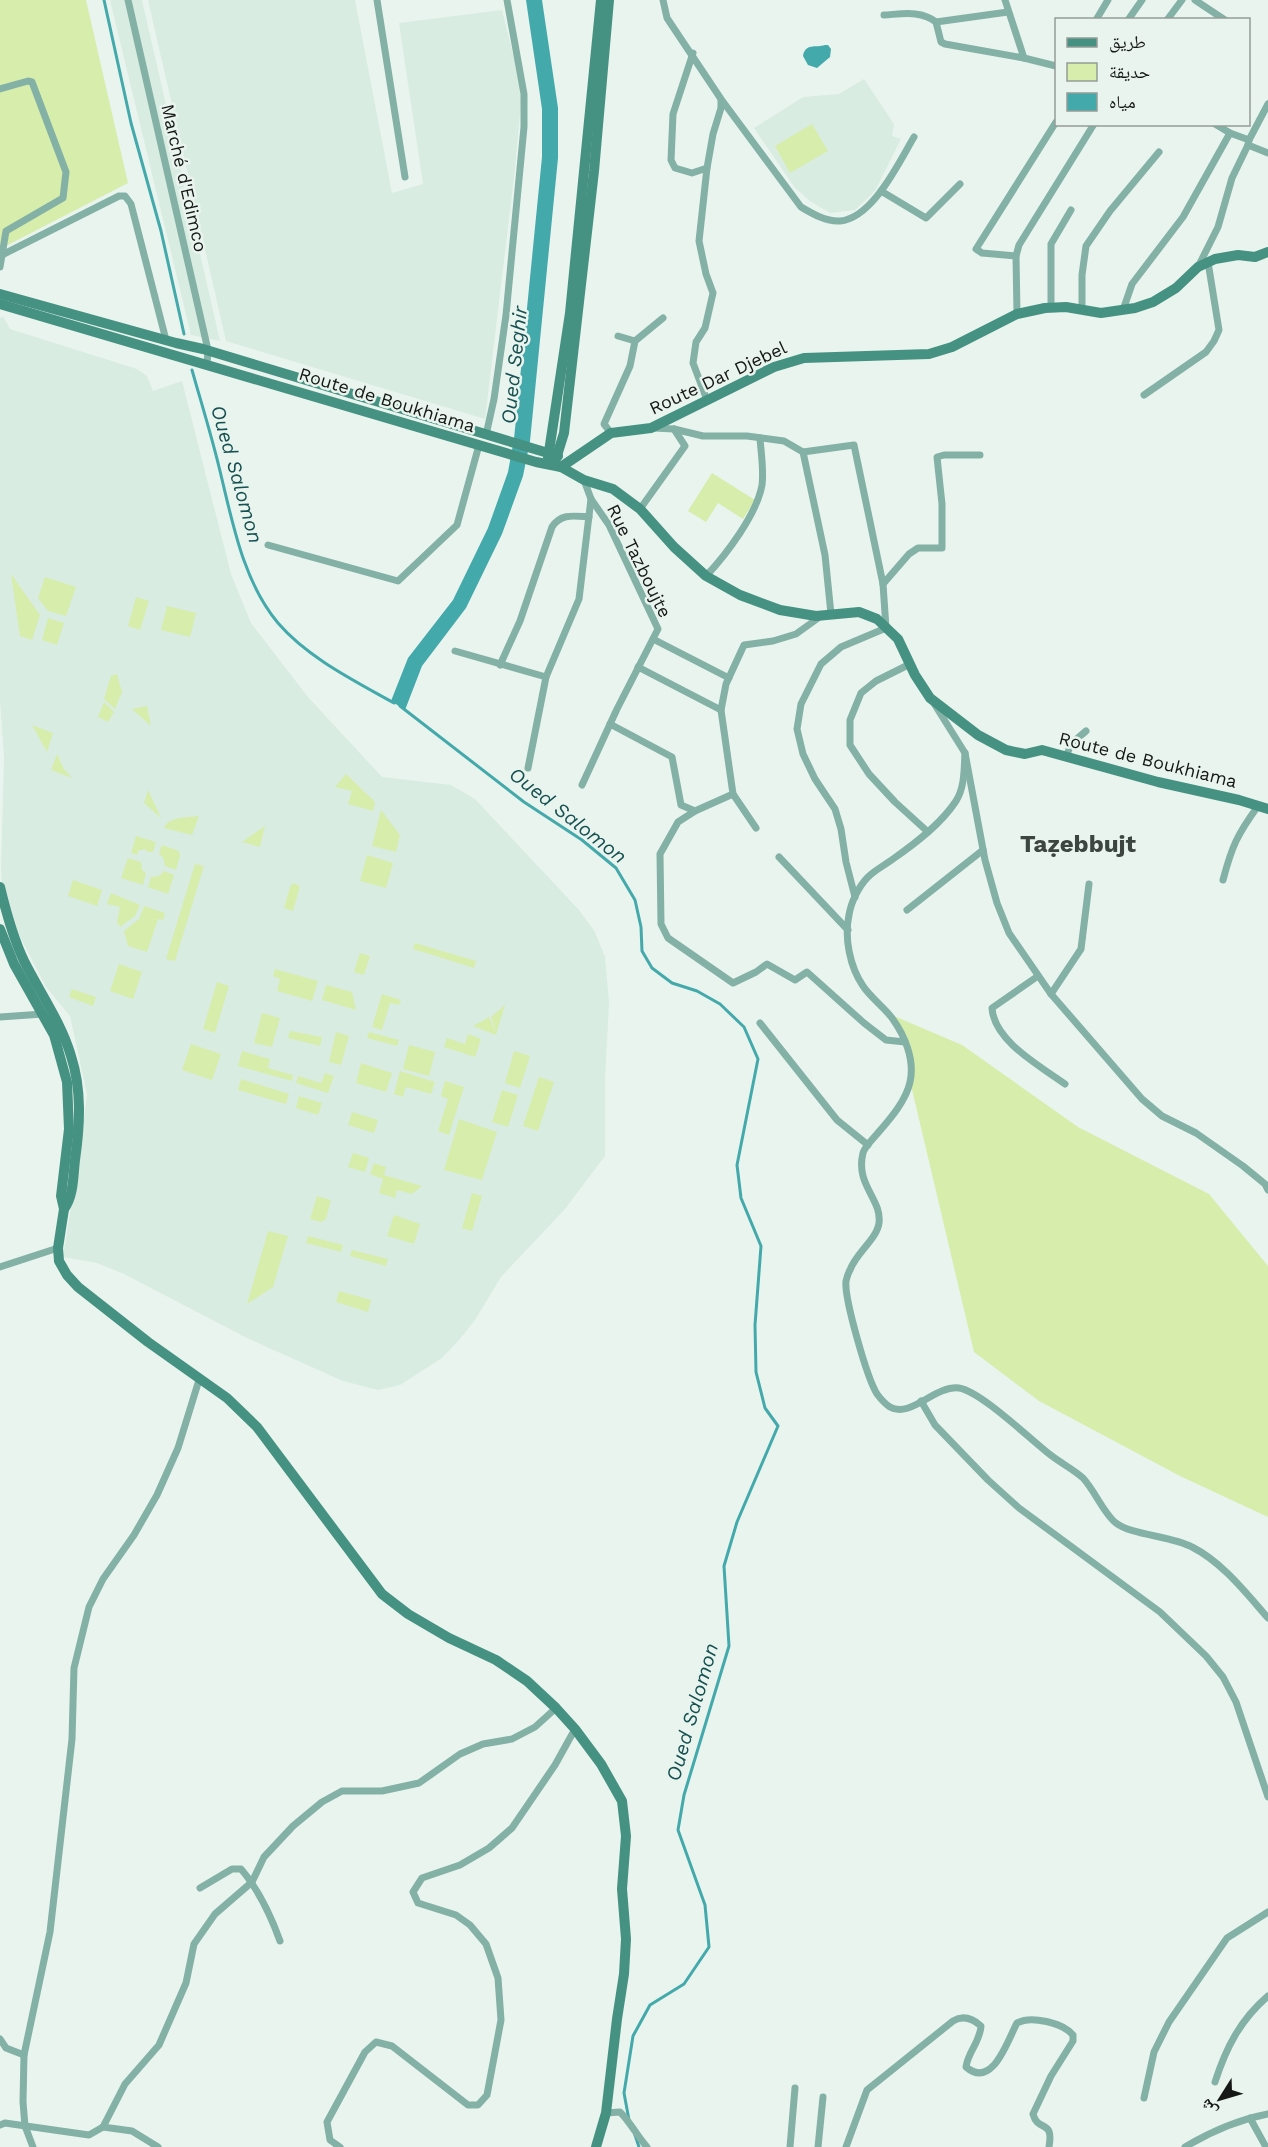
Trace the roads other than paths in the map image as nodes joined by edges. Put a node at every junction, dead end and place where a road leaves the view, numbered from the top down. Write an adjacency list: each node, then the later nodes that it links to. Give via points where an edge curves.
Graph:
1 (128, 0): 54 (street, Marché d'Edimco)
2 (377, 0): 34 (street)
3 (507, 0): 61 (street, via 523,83 524,127 506,315)
4 (602, 0): 66 (street, via 570,313)
5 (609, 0): 66 (street, via 564,433)
6 (663, 0): 19 (street, via 668,18)
7 (1005, 0): 12 (street)
8 (1108, 0): 14 (street)
9 (1142, 0): 15 (street)
10 (1182, 0): 16 (street)
11 (1195, 0): 17 (street)
12 (1008, 12): 18 (street); 20 (street)
13 (884, 15): 18 (street, via 914,13 927,15)
14 (1097, 18)
15 (1129, 18)
16 (1168, 18)
17 (1222, 18)
18 (936, 22): 20 (street, via 945,44)
19 (693, 53): 23 (street); 33 (street, via 673,114 671,160 675,168 685,171)
20 (1024, 58): 21 (street)
21 (1055, 66)
22 (0, 89): 40 (street, via 32,82 66,172 63,198 6,231)
23 (721, 99): 33 (street); 36 (street, via 801,207 814,215 833,221 850,219)
24 (1268, 104): 30 (street)
25 (1055, 124): 39 (street, via 976,249)
26 (1093, 126): 39 (street, via 1019,245)
27 (1218, 126): 28 (street)
28 (1230, 133): 30 (street); 48 (street, via 1183,217 1131,284)
29 (914, 137): 36 (street)
30 (1249, 143): 32 (street); 43 (street)
31 (1159, 152): 47 (street, via 1086,246)
32 (1268, 153)
33 (707, 168): 57 (street, via 699,241 713,293 693,363)
34 (405, 177)
35 (960, 184): 36 (street, via 926,218)
36 (881, 191)
37 (1071, 210): 46 (street, via 1051,244)
38 (1268, 252): 41 (street, Route Dar Djebel)
39 (1016, 256): 49 (street)
40 (1, 257): 42 (street); 53 (street, via 125,196 131,204)
41 (1208, 262): 43 (street, Route Dar Djebel); 56 (street, via 1219,330 1214,341 1206,352)
42 (0, 267)
43 (1198, 267): 48 (street, Route Dar Djebel, via 1154,302)
44 (0, 294): 53 (street, Route de Boukhiama)
45 (0, 304): 55 (street, Route de Boukhiama)
46 (1051, 308): 47 (street, Route Dar Djebel); 49 (street, Route Dar Djebel)
47 (1082, 310): 48 (street, Route Dar Djebel, via 1101,314)
48 (1123, 310)
49 (1017, 314): 57 (street, Route Dar Djebel, via 952,347 929,354 804,358 774,367)
50 (663, 318): 52 (street)
51 (618, 336): 52 (street)
52 (635, 341): 60 (street, via 630,366 604,424)
53 (171, 342): 54 (street, Route de Boukhiama)
54 (206, 350): 55 (street, Marché d'Edimco); 61 (street, Route de Boukhiama)
55 (203, 362): 63 (street, Route de Boukhiama)
56 (1144, 395)
57 (707, 400): 58 (street, Route Dar Djebel)
58 (651, 428): 59 (street); 60 (street, Route Dar Djebel)
59 (674, 429): 62 (street, via 703,436); 69 (street, via 685,446)
60 (611, 434): 66 (street, Route Dar Djebel)
61 (489, 436): 66 (street, Route de Boukhiama)
62 (760, 438): 64 (street, via 784,441); 72 (street, via 762,483 758,502 723,558)
63 (484, 447): 66 (street, Route de Boukhiama); 71 (street, via 457,525 398,581)
64 (802, 452): 73 (street, via 854,445); 74 (street, via 825,555)
65 (980, 455): 73 (street, via 937,457 942,548 918,548)
66 (549, 460): 67 (street, Route de Boukhiama)
67 (584, 480): 68 (street, Rue Tazboujte); 69 (street, Route de Boukhiama, via 613,489)
68 (591, 499): 70 (street); 76 (street, Rue Tazboujte, via 609,525 658,629)
69 (640, 509): 72 (street, Route de Boukhiama)
70 (589, 517): 79 (street, via 566,516 555,521); 81 (street, via 579,599)
71 (268, 545)
72 (706, 576): 74 (street, Route de Boukhiama, via 740,595 780,610)
73 (883, 584): 75 (street)
74 (827, 615): 75 (street, Route de Boukhiama, via 860,612); 82 (street, via 796,634 744,645)
75 (886, 628): 78 (street, Route de Boukhiama, via 898,639); 103 (street, via 841,647 821,664 801,704 797,729 814,779 835,809 842,829)
76 (652, 639): 80 (street, Rue Tazboujte); 82 (street)
77 (455, 651): 79 (street)
78 (910, 664): 83 (street, Route de Boukhiama); 97 (street, via 861,693 850,720 850,745 869,774)
79 (500, 665): 81 (street)
80 (638, 667): 84 (street); 85 (street, Rue Tazboujte)
81 (546, 677): 89 (street)
82 (729, 678): 84 (street)
83 (930, 698): 87 (street); 88 (street, Route de Boukhiama, via 978,735 1006,750 1042,750)
84 (721, 710): 91 (street)
85 (610, 724): 90 (street, Rue Tazboujte); 92 (street, via 672,757)
86 (1086, 731): 88 (street, via 1071,744)
87 (965, 753): 97 (street, via 958,799); 98 (street)
88 (1066, 757): 93 (street, Route de Boukhiama)
89 (528, 768)
90 (582, 785)
91 (733, 794): 94 (street); 96 (street)
92 (681, 805): 94 (street); 95 (street)
93 (1263, 808): 100 (street, via 1239,831)
94 (695, 811): 95 (street)
95 (678, 822): 113 (street, via 660,854 661,924 668,938 733,982 766,964 795,980 807,972 886,1040)
96 (756, 828)
97 (928, 832): 103 (street, via 867,878)
98 (983, 850): 104 (street); 108 (street, via 1009,933)
99 (779, 857): 106 (street)
100 (1223, 880)
101 (1089, 884): 109 (street, via 1081,949)
102 (0, 887): 107 (street)
103 (855, 897): 106 (street)
104 (907, 910)
105 (0, 929): 107 (street)
106 (848, 930): 113 (street, via 848,946 863,986 892,1019)
107 (19, 963): 110 (street); 117 (street, via 63,1033 77,1081 79,1130 70,1197)
108 (1038, 976): 109 (street); 114 (street, via 992,1008 993,1018 1012,1045)
109 (1051, 994): 116 (street, via 1142,1099 1162,1116 1196,1133 1243,1166)
110 (43, 1014): 111 (street); 117 (street, via 67,1082 69,1130 60,1199)
111 (0, 1017)
112 (760, 1023): 115 (street, via 837,1120)
113 (905, 1042): 115 (street, via 912,1064 906,1095)
114 (1065, 1084)
115 (868, 1145): 121 (street, via 861,1163 865,1187 878,1208 879,1225 851,1266 846,1284 849,1304 866,1369 878,1396 892,1409 907,1409)
116 (1268, 1190)
117 (64, 1209): 118 (street)
118 (58, 1248): 119 (street); 120 (street, via 59,1261 78,1287)
119 (0, 1267)
120 (199, 1380): 123 (street, via 227,1398 257,1427 382,1594 449,1638 496,1660); 132 (street, via 178,1448 158,1495 89,1607 74,1668 72,1739 50,1932)
121 (921, 1401): 122 (street, via 940,1391 959,1388 979,1398 1082,1477 1114,1522 1128,1530 1191,1546 1216,1564); 125 (street, via 935,1425 1019,1508 1160,1612 1206,1656 1236,1702)
122 (1268, 1618)
123 (556, 1708): 124 (street); 126 (street, via 535,1727 512,1739 483,1744 460,1754 419,1783 382,1791 342,1791 322,1802 264,1857)
124 (575, 1729): 137 (street, via 622,1801 626,1836 622,1889 624,1974); 145 (street, via 512,1828 460,1865 422,1878 412,1892 418,1903 456,1915 486,1944 498,1978 501,2020 487,2095 478,2105 468,2105 392,2046 376,2042 365,2052 327,2122 330,2140)
125 (1268, 1797)
126 (252, 1882): 127 (street, via 242,1869 232,1869); 129 (street); 142 (street, via 215,1914 194,1944 186,1983 159,2045 125,2084)
127 (200, 1888)
128 (1268, 1912): 136 (street, via 1227,1938 1169,2022 1154,2052)
129 (280, 1941)
130 (1268, 1996): 133 (street, via 1232,2037)
131 (0, 2039): 132 (street, via 6,2048)
132 (24, 2055): 141 (street)
133 (1215, 2082)
134 (795, 2088): 148 (street)
135 (823, 2097): 149 (street)
136 (1144, 2098)
137 (606, 2113): 146 (street); 147 (street, via 620,2112)
138 (1268, 2114): 139 (street)
139 (1250, 2118): 152 (street, via 1228,2124); 153 (street)
140 (0, 2125): 141 (street)
141 (25, 2126): 142 (street, via 89,2135); 143 (street)
142 (103, 2127): 144 (street, via 132,2131)
143 (33, 2147)
144 (158, 2147)
145 (340, 2147)
146 (596, 2147)
147 (647, 2147)
148 (790, 2147)
149 (818, 2147)
150 (846, 2147): 151 (street, via 867,2090 953,2020 962,2017 981,2026 966,2062 966,2067 978,2072 987,2072 997,2064 1022,2019 1062,2027 1073,2035 1033,2114 1036,2122 1052,2134)
151 (1049, 2147)
152 (1185, 2147)
153 (1266, 2147)

